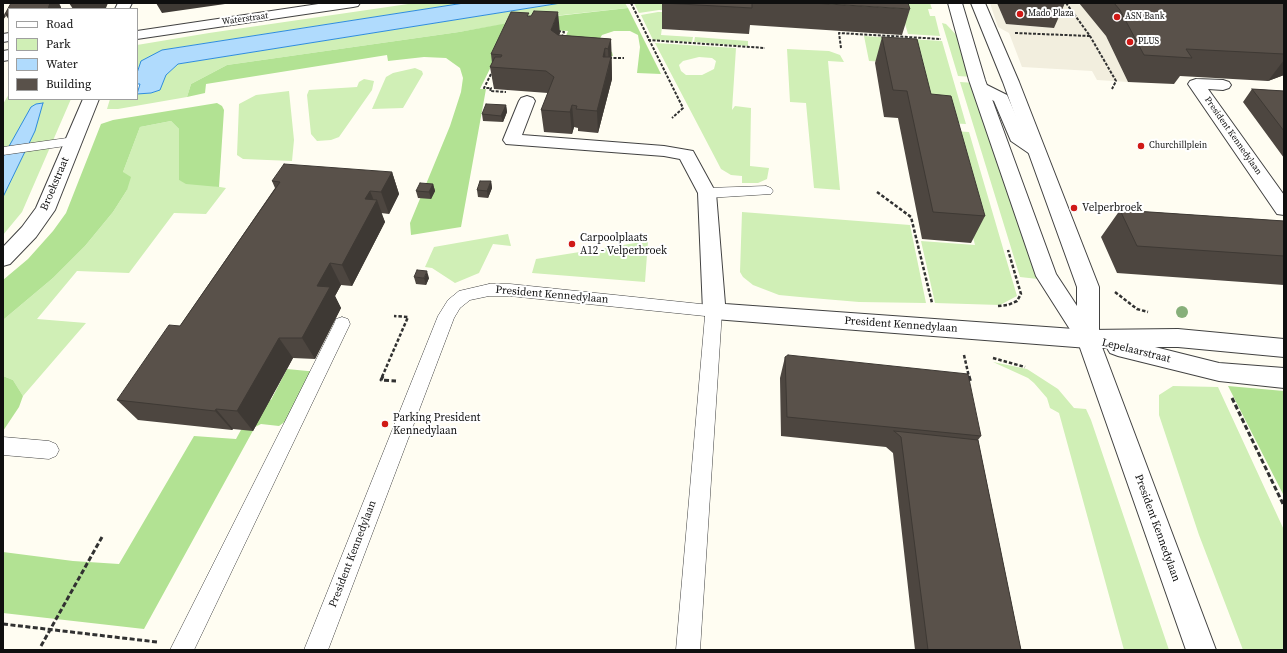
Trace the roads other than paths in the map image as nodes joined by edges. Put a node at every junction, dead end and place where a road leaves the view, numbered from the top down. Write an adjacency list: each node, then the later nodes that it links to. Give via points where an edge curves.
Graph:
1 (353, 3): 4 (street, Waterstraat)
2 (955, 3): 6 (street, President Kennedylaan)
3 (978, 3): 10 (street, President Kennedylaan)
4 (138, 34)
5 (1223, 85): 14 (street, President Kennedylaan, via 1196,84)
6 (981, 87): 10 (street, via 1002,98 1017,137); 18 (street, President Kennedylaan, via 1046,276)
7 (91, 100): 9 (street, Broekstraat)
8 (527, 101): 13 (street, via 512,140 664,151 687,155)
9 (74, 141): 11 (lane); 15 (street, Broekstraat, via 43,214)
10 (1036, 150): 18 (street, President Kennedylaan, via 1088,286)
11 (3, 151)
12 (766, 191): 13 (lane)
13 (707, 192): 16 (street)
14 (1284, 209)
15 (3, 259)
16 (714, 310): 18 (street, President Kennedylaan); 24 (lane, President Kennedylaan, via 510,290 489,290 465,295 454,304 443,323); 25 (lane)
17 (342, 324): 23 (lane)
18 (1088, 339): 19 (street, Lepelaarstraat, via 1178,338); 20 (street, Lepelaarstraat, via 1219,372); 26 (street, President Kennedylaan)
19 (1284, 348)
20 (1284, 378)
21 (3, 446): 22 (lane)
22 (49, 450)
23 (184, 647)
24 (316, 650)
25 (688, 650)
26 (1201, 650)

